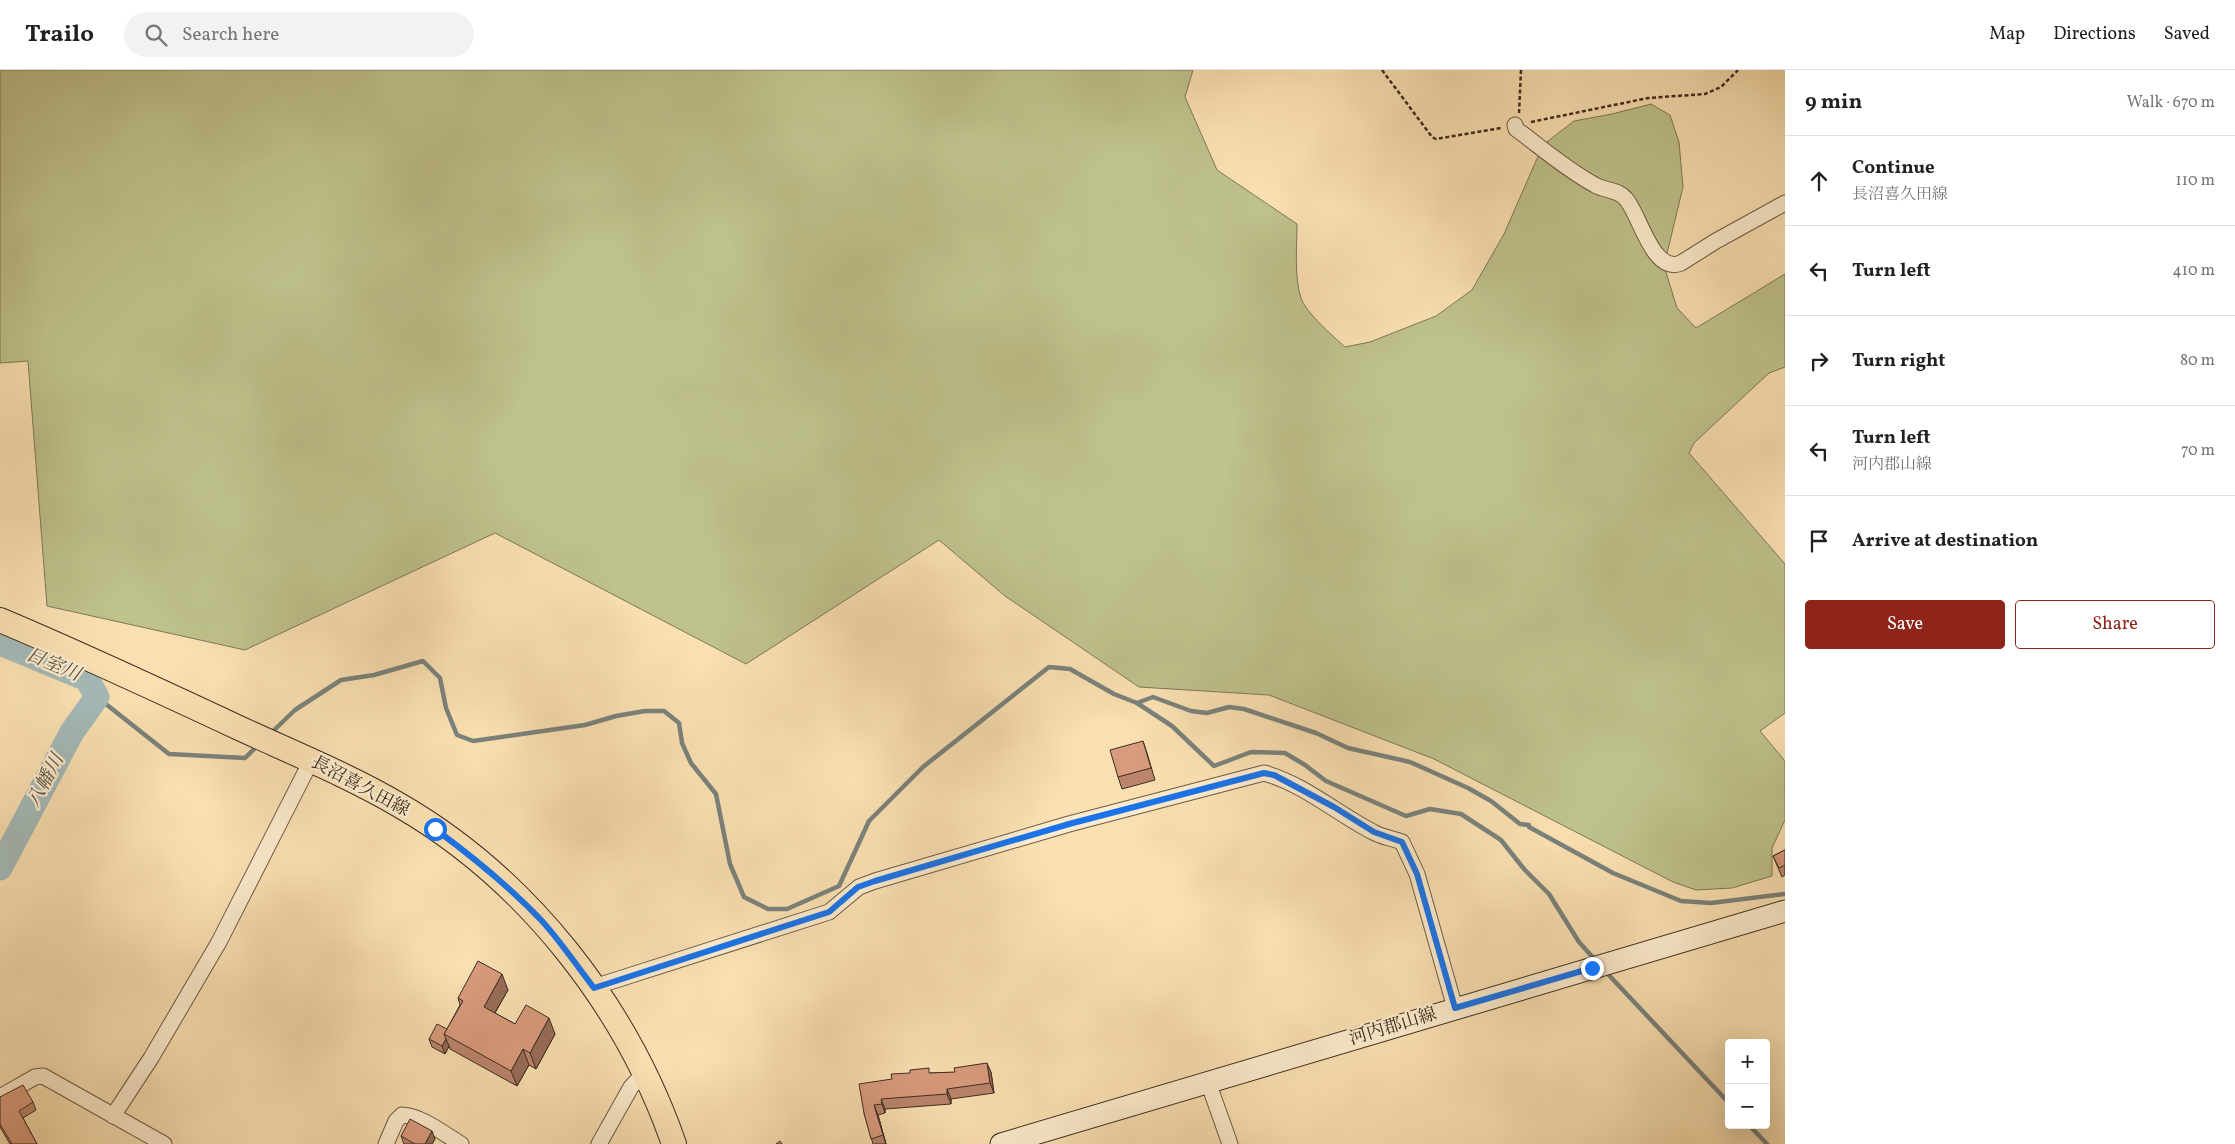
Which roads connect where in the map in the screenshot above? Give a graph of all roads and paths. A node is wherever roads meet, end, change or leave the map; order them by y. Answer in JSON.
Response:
{"nodes":[{"id":1,"x":1382,"y":70,"type":"edge"},
{"id":2,"x":1521,"y":70,"type":"edge"},
{"id":3,"x":1738,"y":70,"type":"edge"},
{"id":4,"x":1517,"y":125,"type":"junction"},
{"id":5,"x":1785,"y":203,"type":"edge"},
{"id":6,"x":0,"y":620,"type":"edge"},
{"id":7,"x":311,"y":761,"type":"junction"},
{"id":8,"x":1785,"y":911,"type":"edge"},
{"id":9,"x":594,"y":988,"type":"junction"},
{"id":10,"x":1455,"y":1008,"type":"junction"},
{"id":11,"x":643,"y":1074,"type":"junction"},
{"id":12,"x":1208,"y":1082,"type":"junction"},
{"id":13,"x":0,"y":1098,"type":"edge"},
{"id":14,"x":114,"y":1116,"type":"junction"},
{"id":15,"x":144,"y":1138,"type":"edge"},
{"id":16,"x":164,"y":1144,"type":"edge"},
{"id":17,"x":386,"y":1144,"type":"edge"},
{"id":18,"x":461,"y":1144,"type":"edge"},
{"id":19,"x":599,"y":1144,"type":"edge"},
{"id":20,"x":674,"y":1144,"type":"edge"},
{"id":21,"x":1001,"y":1144,"type":"edge"},
{"id":22,"x":1230,"y":1144,"type":"edge"}],
"edges":[{"from":1,"to":4,"type":"path"},
{"from":2,"to":4,"type":"path"},
{"from":3,"to":4,"type":"path"},
{"from":4,"to":5,"type":"street"},
{"from":6,"to":7,"type":"main road","name":"長沼喜久田線"},
{"from":7,"to":9,"type":"main road","name":"長沼喜久田線"},
{"from":7,"to":14,"type":"street"},
{"from":8,"to":10,"type":"main road","name":"河内郡山線"},
{"from":9,"to":10,"type":"street"},
{"from":9,"to":11,"type":"main road","name":"長沼喜久田線"},
{"from":10,"to":12,"type":"main road","name":"河内郡山線"},
{"from":11,"to":19,"type":"street"},
{"from":11,"to":20,"type":"main road","name":"長沼喜久田線"},
{"from":12,"to":21,"type":"main road","name":"河内郡山線"},
{"from":12,"to":22,"type":"street"},
{"from":13,"to":14,"type":"street"},
{"from":14,"to":15,"type":"street"},
{"from":15,"to":16,"type":"street"},
{"from":17,"to":18,"type":"street"}]}
